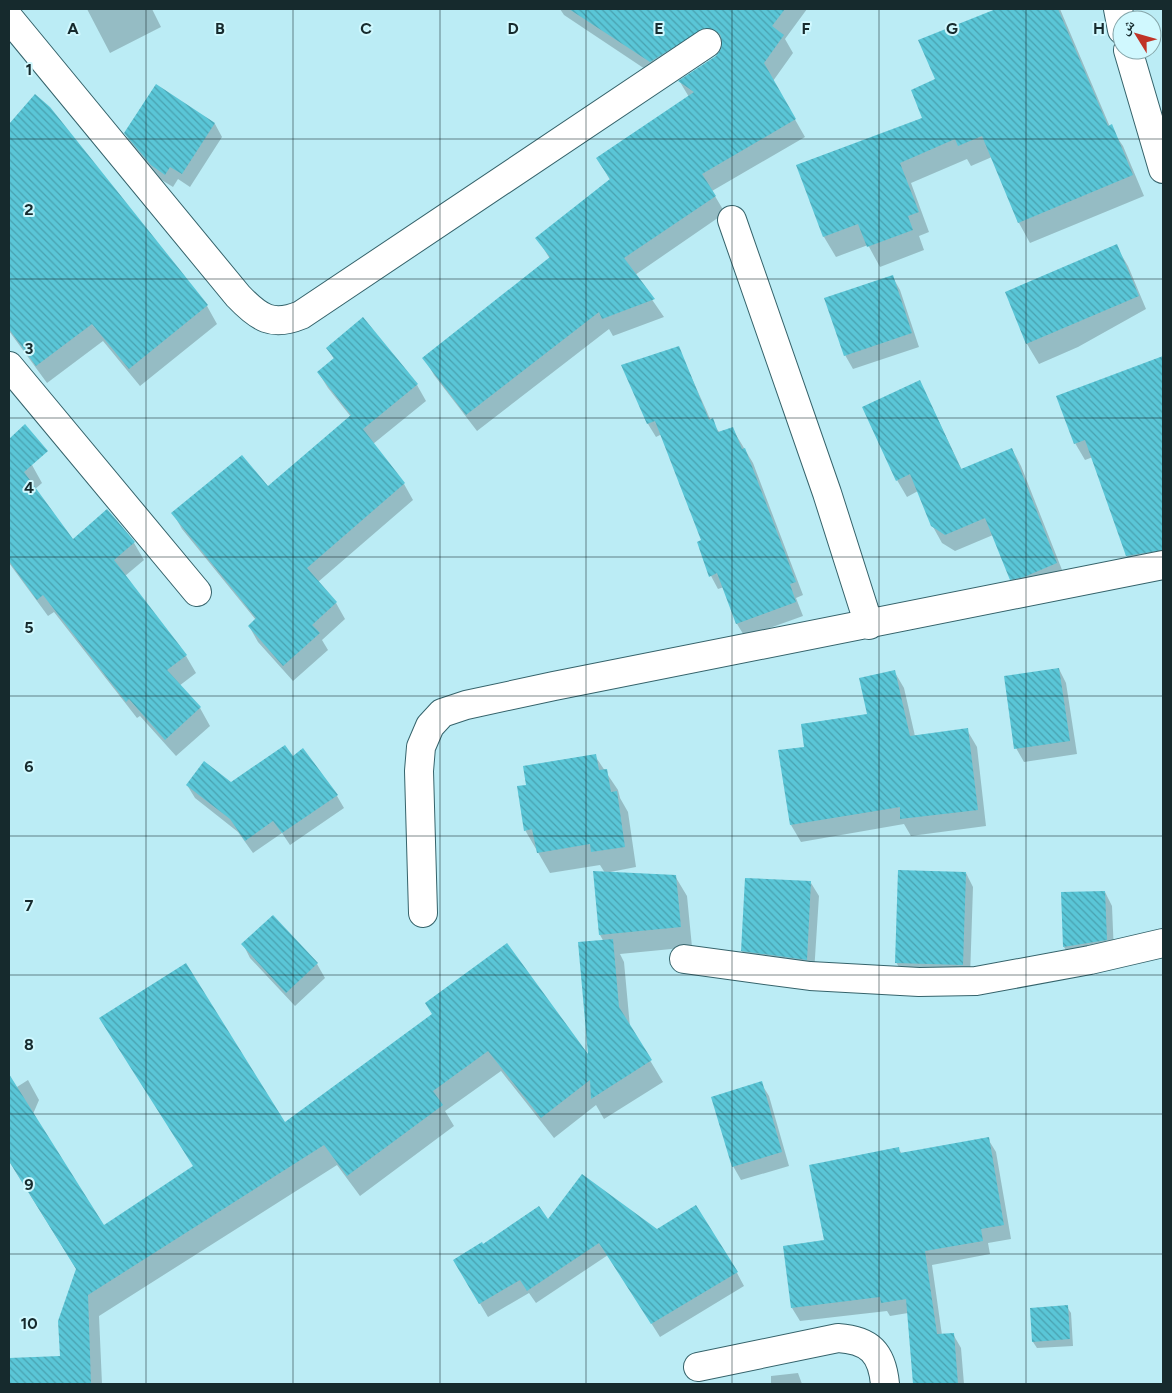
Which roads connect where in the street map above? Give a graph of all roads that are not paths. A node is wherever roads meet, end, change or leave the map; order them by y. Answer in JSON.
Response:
{"nodes":[{"id":1,"x":12,"y":28,"type":"edge"},
{"id":2,"x":707,"y":42,"type":"dead end"},
{"id":3,"x":1131,"y":60,"type":"edge"},
{"id":4,"x":1163,"y":169,"type":"edge"},
{"id":5,"x":732,"y":220,"type":"dead end"},
{"id":6,"x":9,"y":366,"type":"edge"},
{"id":7,"x":1163,"y":565,"type":"edge"},
{"id":8,"x":197,"y":592,"type":"dead end"},
{"id":9,"x":869,"y":625,"type":"junction"},
{"id":10,"x":423,"y":913,"type":"dead end"},
{"id":11,"x":1163,"y":942,"type":"edge"},
{"id":12,"x":684,"y":959,"type":"dead end"},
{"id":13,"x":698,"y":1368,"type":"dead end"},
{"id":14,"x":885,"y":1384,"type":"edge"}],
"edges":[{"from":1,"to":2,"type":"street"},
{"from":3,"to":4,"type":"street"},
{"from":5,"to":9,"type":"street"},
{"from":6,"to":8,"type":"street"},
{"from":7,"to":9,"type":"street"},
{"from":9,"to":10,"type":"street"},
{"from":11,"to":12,"type":"street"},
{"from":13,"to":14,"type":"street"}]}
